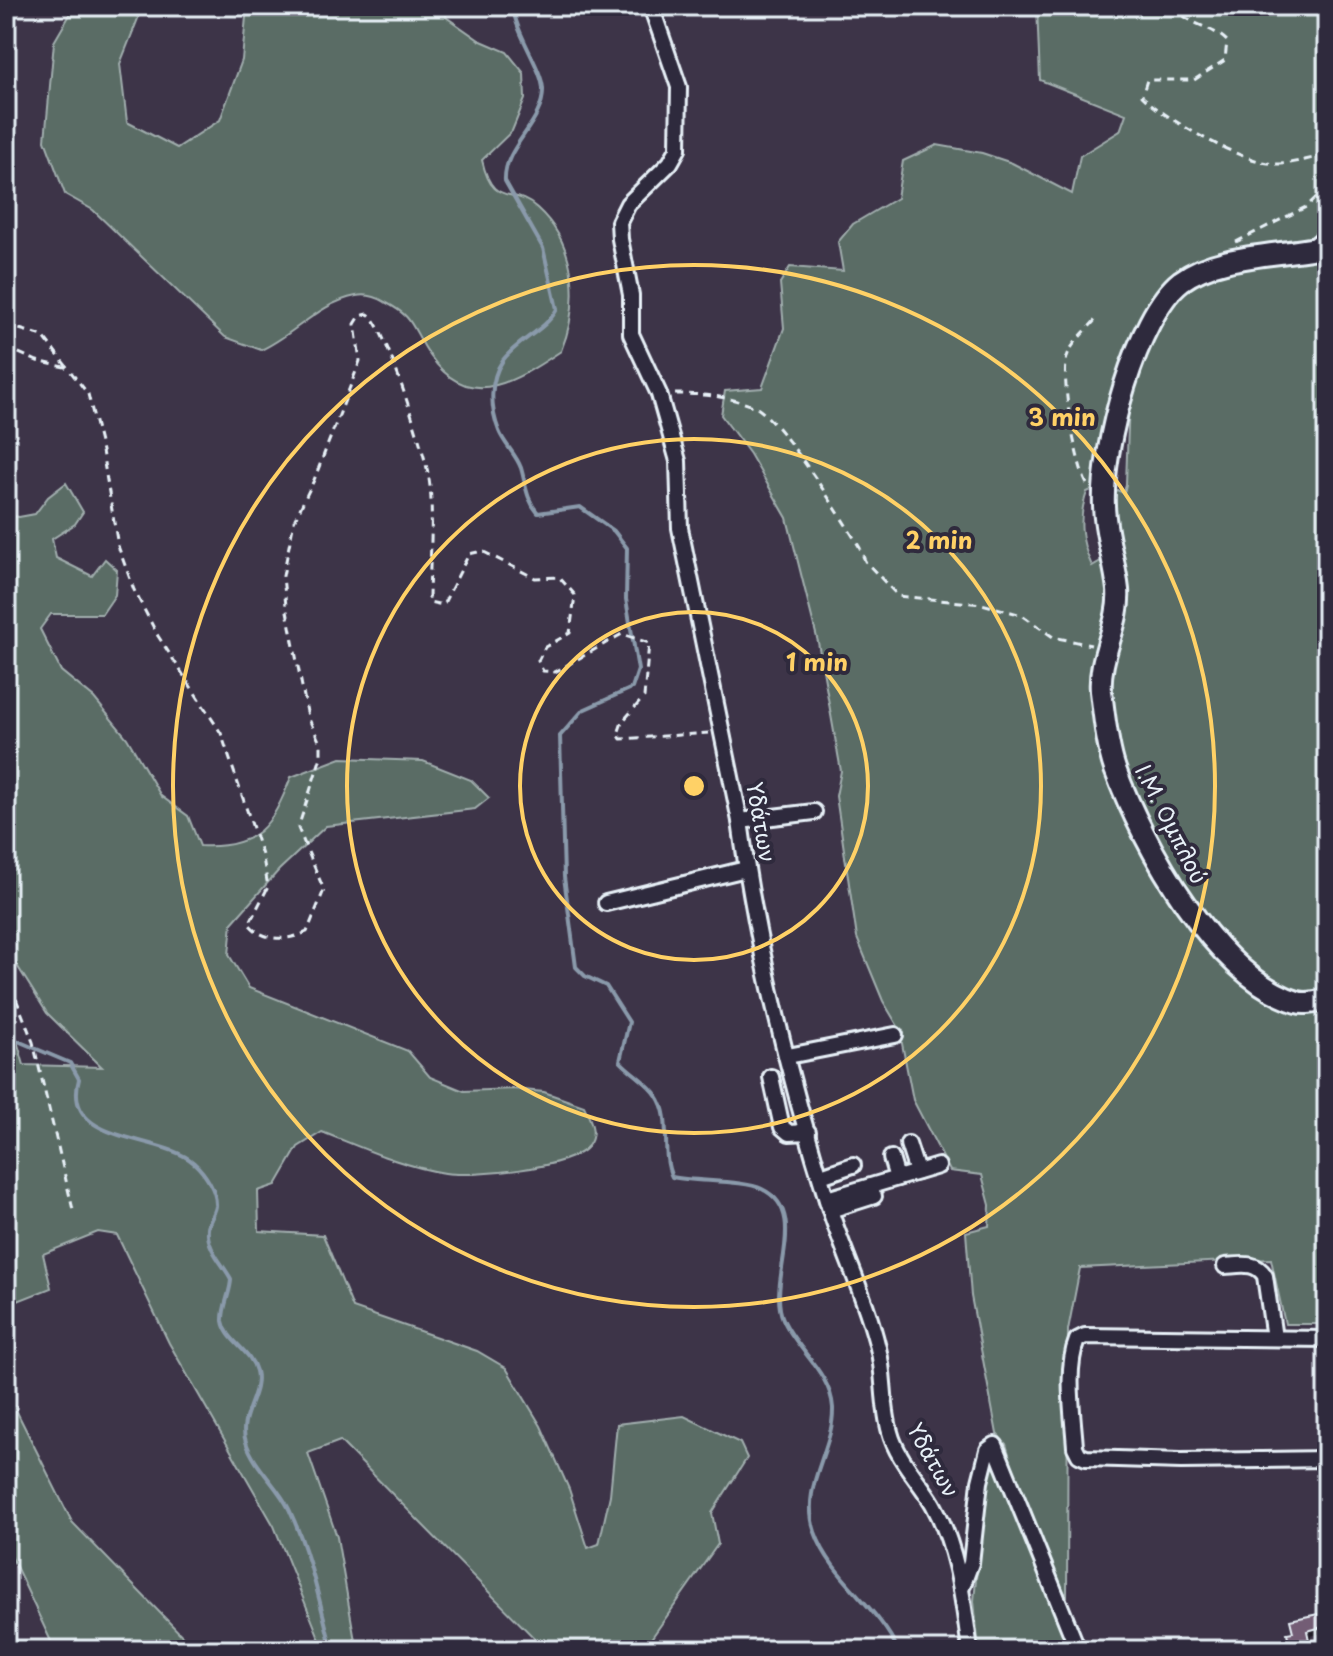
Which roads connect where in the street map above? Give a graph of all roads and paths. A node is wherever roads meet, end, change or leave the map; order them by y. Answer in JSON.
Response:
{"nodes":[{"id":1,"x":651,"y":6,"type":"edge"},
{"id":2,"x":1174,"y":6,"type":"edge"},
{"id":3,"x":1327,"y":155,"type":"edge"},
{"id":4,"x":1327,"y":187,"type":"edge"},
{"id":5,"x":1327,"y":239,"type":"edge"},
{"id":6,"x":1233,"y":243,"type":"dead end"},
{"id":7,"x":1096,"y":319,"type":"dead end"},
{"id":8,"x":6,"y":325,"type":"edge"},
{"id":9,"x":6,"y":347,"type":"edge"},
{"id":10,"x":69,"y":368,"type":"junction"},
{"id":11,"x":659,"y":394,"type":"junction"},
{"id":12,"x":1104,"y":501,"type":"junction"},
{"id":13,"x":1106,"y":647,"type":"junction"},
{"id":14,"x":721,"y":732,"type":"junction"},
{"id":15,"x":814,"y":812,"type":"dead end"},
{"id":16,"x":740,"y":821,"type":"junction"},
{"id":17,"x":746,"y":869,"type":"junction"},
{"id":18,"x":606,"y":903,"type":"dead end"},
{"id":19,"x":6,"y":973,"type":"edge"},
{"id":20,"x":1327,"y":1000,"type":"edge"},
{"id":21,"x":895,"y":1035,"type":"dead end"},
{"id":22,"x":788,"y":1056,"type":"junction"},
{"id":23,"x":771,"y":1077,"type":"dead end"},
{"id":24,"x":808,"y":1132,"type":"junction"},
{"id":25,"x":908,"y":1144,"type":"dead end"},
{"id":26,"x":891,"y":1158,"type":"dead end"},
{"id":27,"x":853,"y":1165,"type":"dead end"},
{"id":28,"x":938,"y":1166,"type":"dead end"},
{"id":29,"x":917,"y":1172,"type":"junction"},
{"id":30,"x":821,"y":1176,"type":"junction"},
{"id":31,"x":897,"y":1178,"type":"junction"},
{"id":32,"x":874,"y":1196,"type":"dead end"},
{"id":33,"x":829,"y":1204,"type":"junction"},
{"id":34,"x":74,"y":1214,"type":"dead end"},
{"id":35,"x":1225,"y":1266,"type":"dead end"},
{"id":36,"x":1274,"y":1338,"type":"junction"},
{"id":37,"x":1327,"y":1339,"type":"edge"},
{"id":38,"x":1327,"y":1459,"type":"edge"},
{"id":39,"x":962,"y":1587,"type":"junction"},
{"id":40,"x":970,"y":1650,"type":"edge"},
{"id":41,"x":1078,"y":1650,"type":"edge"}],
"edges":[{"from":1,"to":11,"type":"street","name":"Υδάτων"},
{"from":2,"to":3,"type":"path"},
{"from":4,"to":6,"type":"path"},
{"from":5,"to":12,"type":"street","name":"Ι.Μ. Ομπλού"},
{"from":7,"to":12,"type":"path"},
{"from":8,"to":10,"type":"path"},
{"from":9,"to":10,"type":"path"},
{"from":10,"to":14,"type":"path"},
{"from":11,"to":13,"type":"path"},
{"from":11,"to":14,"type":"street","name":"Υδάτων"},
{"from":12,"to":13,"type":"street","name":"Ι.Μ. Ομπλού"},
{"from":13,"to":20,"type":"street","name":"Ι.Μ. Ομπλού"},
{"from":14,"to":16,"type":"street","name":"Υδάτων"},
{"from":15,"to":16,"type":"street"},
{"from":16,"to":17,"type":"street","name":"Υδάτων"},
{"from":17,"to":18,"type":"street"},
{"from":17,"to":22,"type":"street","name":"Υδάτων"},
{"from":19,"to":34,"type":"path"},
{"from":21,"to":22,"type":"street"},
{"from":22,"to":24,"type":"street","name":"Υδάτων"},
{"from":23,"to":24,"type":"street"},
{"from":24,"to":30,"type":"street","name":"Υδάτων"},
{"from":25,"to":29,"type":"street"},
{"from":26,"to":31,"type":"street"},
{"from":27,"to":30,"type":"street"},
{"from":28,"to":29,"type":"street"},
{"from":29,"to":31,"type":"street"},
{"from":30,"to":33,"type":"street","name":"Υδάτων"},
{"from":31,"to":33,"type":"street"},
{"from":32,"to":33,"type":"street"},
{"from":33,"to":39,"type":"street","name":"Υδάτων"},
{"from":35,"to":36,"type":"street"},
{"from":36,"to":37,"type":"street"},
{"from":36,"to":38,"type":"street"},
{"from":39,"to":40,"type":"street","name":"Υδάτων"},
{"from":39,"to":41,"type":"street"}]}
